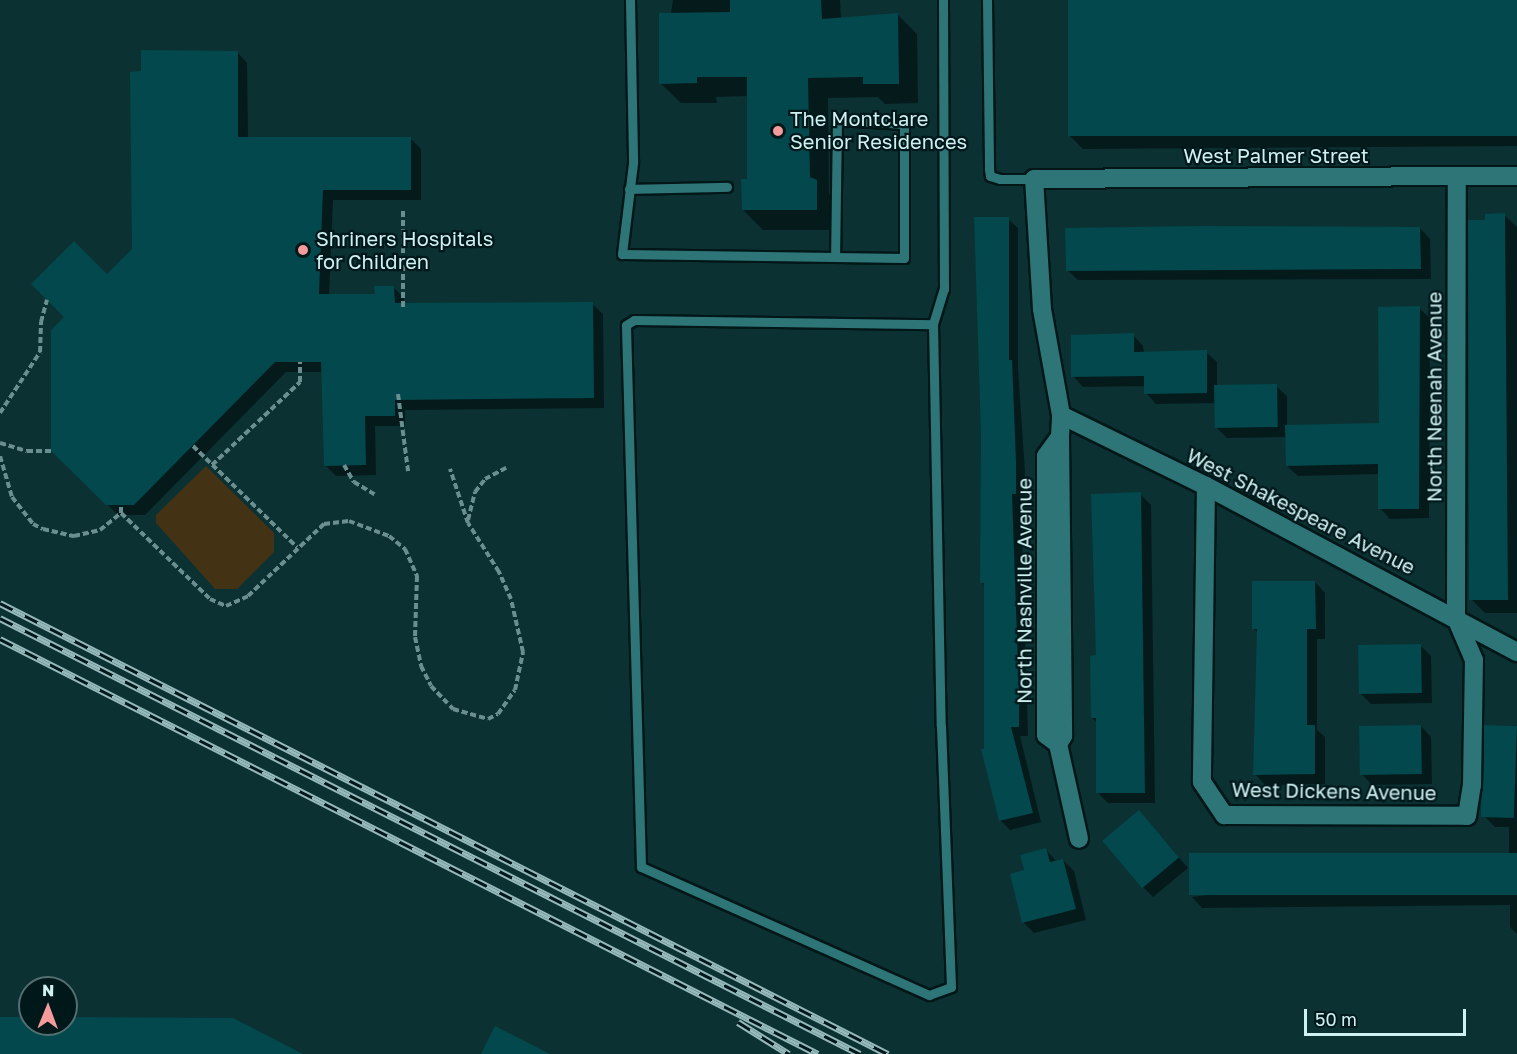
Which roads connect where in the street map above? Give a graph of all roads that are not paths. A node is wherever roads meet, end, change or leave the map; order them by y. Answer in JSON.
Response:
{"nodes":[{"id":1,"x":630,"y":0,"type":"edge"},
{"id":2,"x":943,"y":0,"type":"edge"},
{"id":3,"x":987,"y":0,"type":"edge"},
{"id":4,"x":1517,"y":176,"type":"edge"},
{"id":5,"x":1457,"y":177,"type":"junction"},
{"id":6,"x":1034,"y":179,"type":"junction"},
{"id":7,"x":727,"y":187,"type":"dead end"},
{"id":8,"x":629,"y":189,"type":"junction"},
{"id":9,"x":835,"y":257,"type":"junction"},
{"id":10,"x":933,"y":324,"type":"junction"},
{"id":11,"x":1061,"y":415,"type":"junction"},
{"id":12,"x":1206,"y":486,"type":"junction"},
{"id":13,"x":1456,"y":618,"type":"junction"},
{"id":14,"x":1517,"y":652,"type":"edge"},
{"id":15,"x":1079,"y":839,"type":"dead end"}],
"edges":[{"from":1,"to":8,"type":"lane"},
{"from":2,"to":10,"type":"lane"},
{"from":3,"to":6,"type":"lane"},
{"from":4,"to":5,"type":"street","name":"West Palmer Street"},
{"from":5,"to":6,"type":"street","name":"West Palmer Street"},
{"from":5,"to":13,"type":"street","name":"North Neenah Avenue"},
{"from":6,"to":11,"type":"street","name":"North Nashville Avenue"},
{"from":7,"to":8,"type":"lane"},
{"from":8,"to":9,"type":"lane"},
{"from":9,"to":9,"type":"lane"},
{"from":10,"to":10,"type":"lane"},
{"from":11,"to":12,"type":"street","name":"West Shakespeare Avenue"},
{"from":11,"to":15,"type":"street","name":"North Nashville Avenue"},
{"from":12,"to":13,"type":"street","name":"West Shakespeare Avenue"},
{"from":12,"to":13,"type":"street","name":"West Dickens Avenue"},
{"from":13,"to":14,"type":"street","name":"West Shakespeare Avenue"}]}
